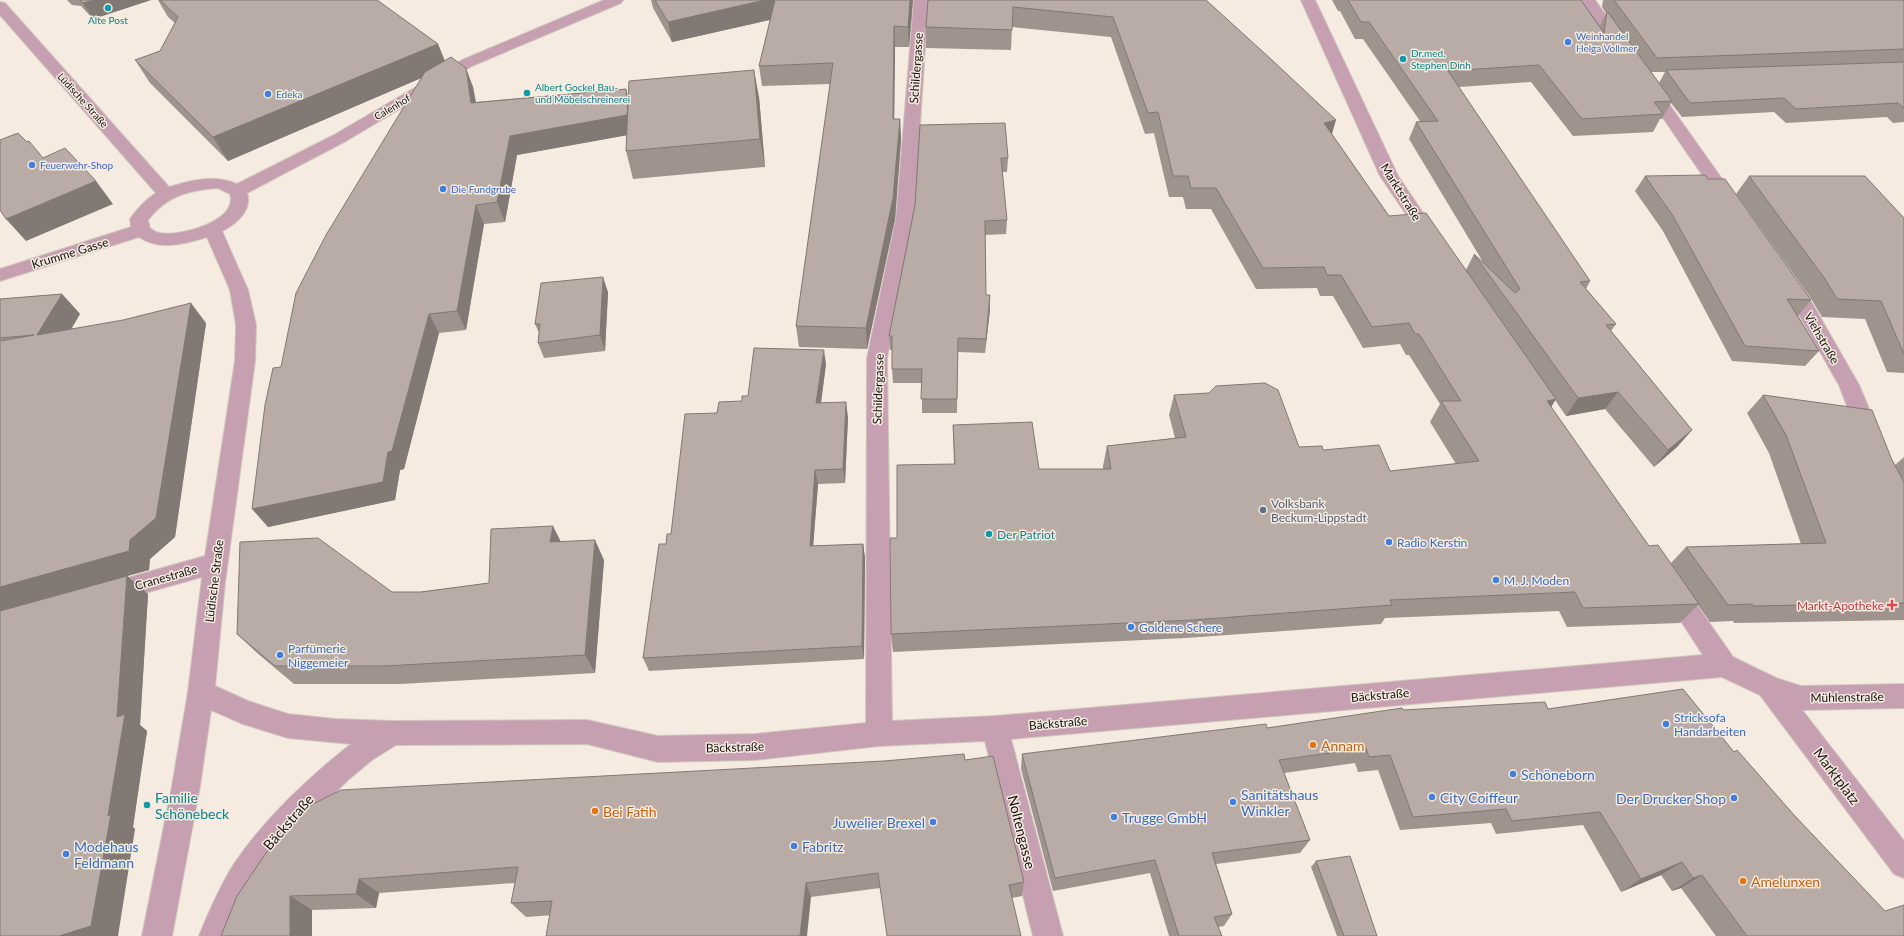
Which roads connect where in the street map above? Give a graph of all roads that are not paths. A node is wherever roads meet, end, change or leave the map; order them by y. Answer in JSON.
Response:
{"nodes":[{"id":1,"x":616,"y":0,"type":"edge"},
{"id":2,"x":921,"y":0,"type":"edge"},
{"id":3,"x":1308,"y":0,"type":"edge"},
{"id":4,"x":1588,"y":0,"type":"edge"},
{"id":5,"x":0,"y":6,"type":"edge"},
{"id":6,"x":237,"y":191,"type":"junction"},
{"id":7,"x":166,"y":194,"type":"junction"},
{"id":8,"x":1739,"y":216,"type":"edge"},
{"id":9,"x":140,"y":230,"type":"junction"},
{"id":10,"x":213,"y":230,"type":"junction"},
{"id":11,"x":1442,"y":254,"type":"edge"},
{"id":12,"x":1779,"y":272,"type":"edge"},
{"id":13,"x":0,"y":275,"type":"edge"},
{"id":14,"x":1874,"y":449,"type":"edge"},
{"id":15,"x":216,"y":563,"type":"junction"},
{"id":16,"x":1662,"y":574,"type":"edge"},
{"id":17,"x":85,"y":600,"type":"edge"},
{"id":18,"x":1724,"y":665,"type":"junction"},
{"id":19,"x":1769,"y":687,"type":"junction"},
{"id":20,"x":201,"y":692,"type":"junction"},
{"id":21,"x":1904,"y":696,"type":"edge"},
{"id":22,"x":995,"y":728,"type":"junction"},
{"id":23,"x":392,"y":733,"type":"junction"},
{"id":24,"x":879,"y":734,"type":"junction"},
{"id":25,"x":1904,"y":864,"type":"edge"},
{"id":26,"x":157,"y":936,"type":"edge"},
{"id":27,"x":214,"y":936,"type":"edge"},
{"id":28,"x":1048,"y":936,"type":"edge"}],
"edges":[{"from":1,"to":6,"type":"street","name":"Calenhof"},
{"from":2,"to":24,"type":"street","name":"Schildergasse"},
{"from":3,"to":11,"type":"street","name":"Marktstraße"},
{"from":4,"to":8,"type":"street"},
{"from":5,"to":7,"type":"street","name":"Lüdische Straße"},
{"from":6,"to":7,"type":"street"},
{"from":6,"to":10,"type":"street"},
{"from":7,"to":9,"type":"street"},
{"from":9,"to":10,"type":"street"},
{"from":9,"to":13,"type":"street","name":"Krumme Gasse"},
{"from":10,"to":15,"type":"street","name":"Lüdische Straße"},
{"from":12,"to":14,"type":"street","name":"Viehstraße"},
{"from":15,"to":17,"type":"street","name":"Cranestraße"},
{"from":15,"to":20,"type":"street","name":"Lüdische Straße"},
{"from":16,"to":18,"type":"street"},
{"from":18,"to":19,"type":"street","name":"Mühlenstraße"},
{"from":18,"to":22,"type":"street","name":"Bäckstraße"},
{"from":19,"to":21,"type":"street","name":"Mühlenstraße"},
{"from":19,"to":25,"type":"street","name":"Marktplatz"},
{"from":20,"to":23,"type":"street","name":"Bäckstraße"},
{"from":20,"to":26,"type":"street","name":"Lüdische Straße"},
{"from":22,"to":24,"type":"street","name":"Bäckstraße"},
{"from":22,"to":28,"type":"street","name":"Noltengasse"},
{"from":23,"to":24,"type":"street","name":"Bäckstraße"},
{"from":23,"to":27,"type":"street","name":"Bäckstraße"}]}
